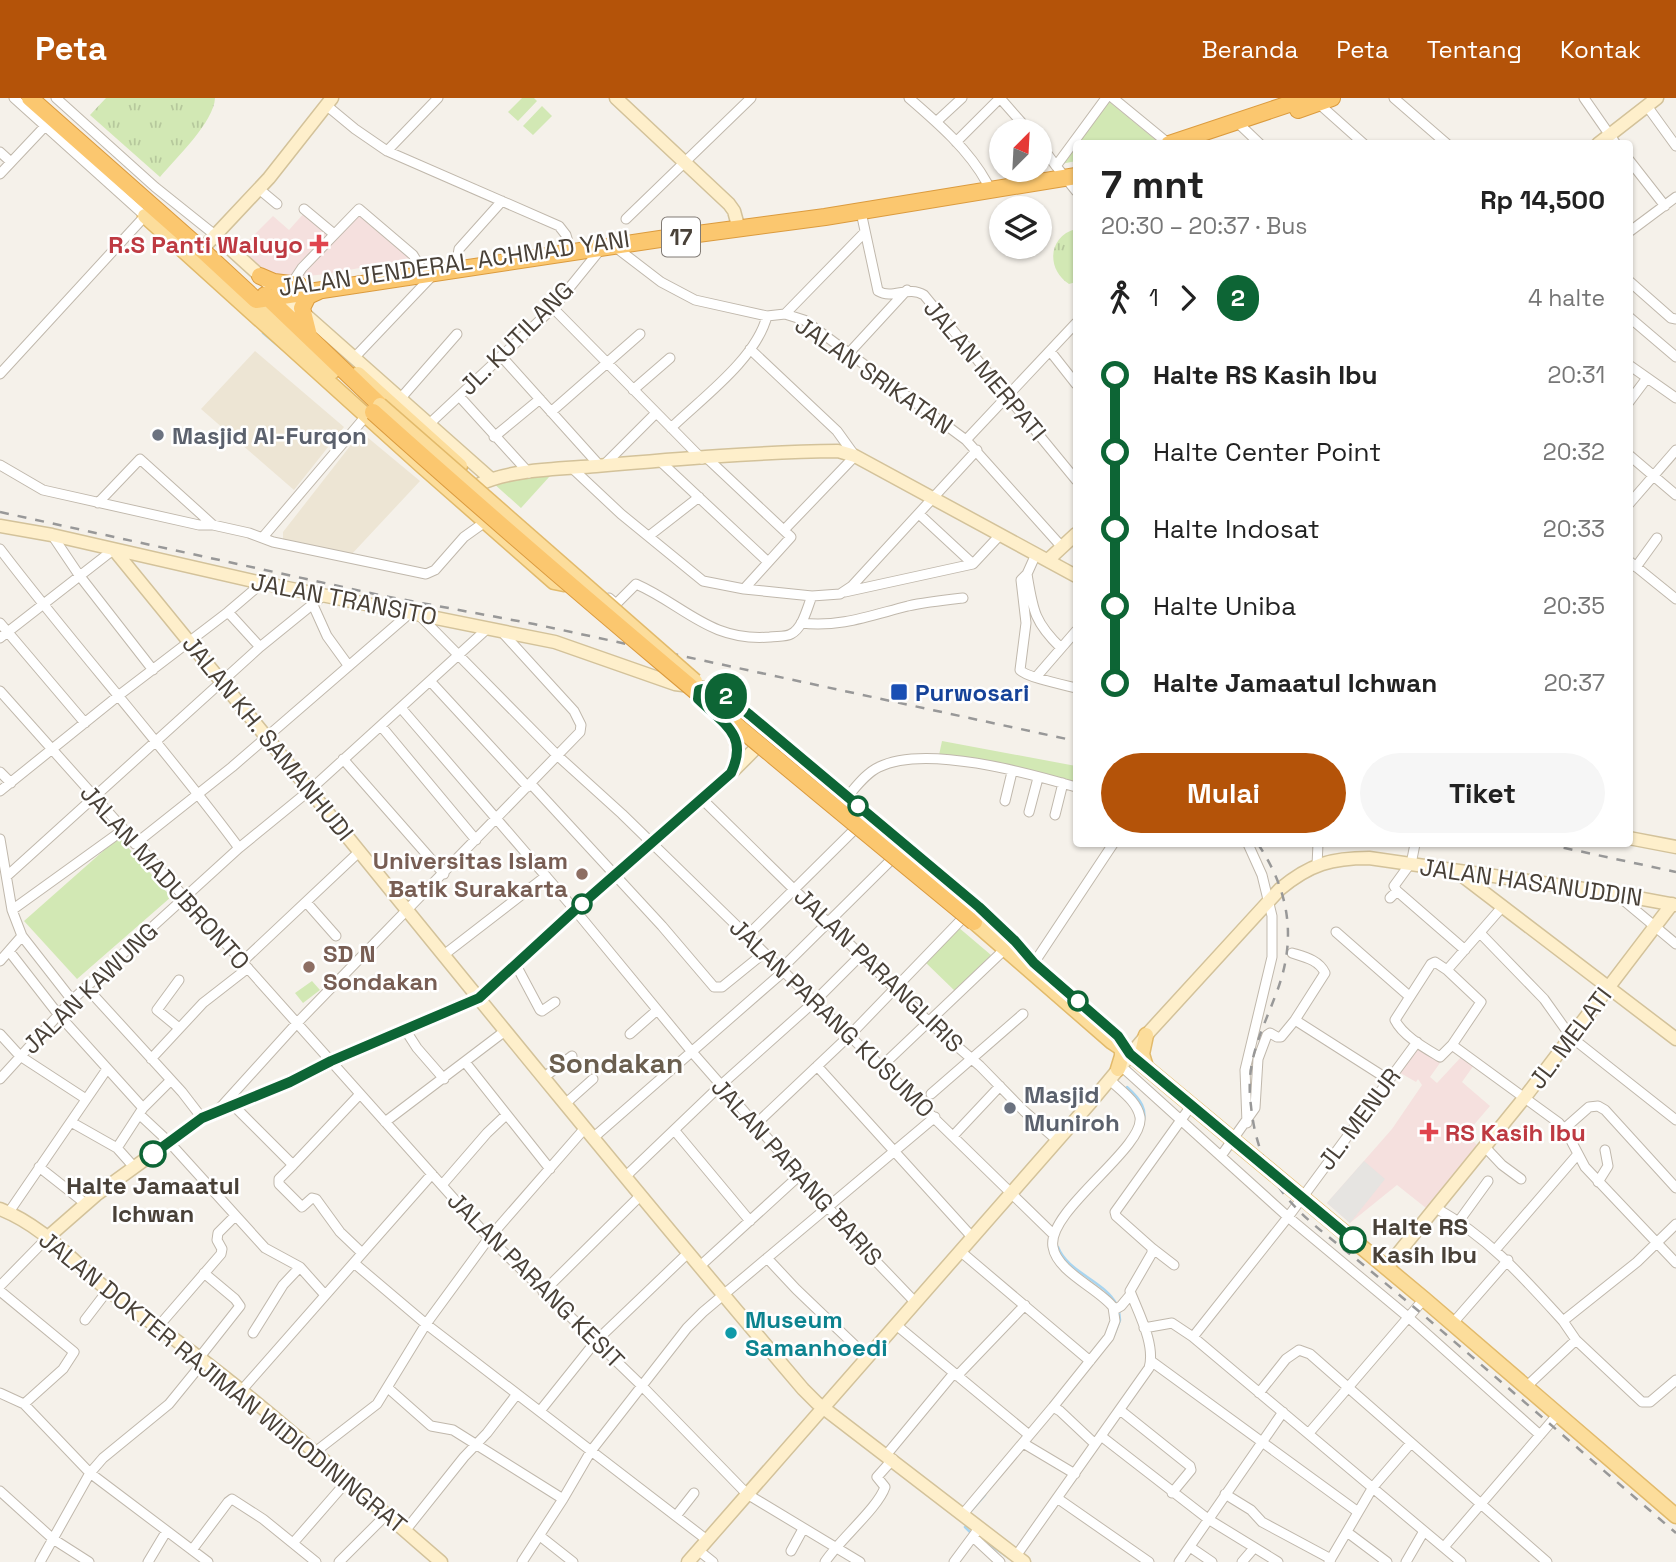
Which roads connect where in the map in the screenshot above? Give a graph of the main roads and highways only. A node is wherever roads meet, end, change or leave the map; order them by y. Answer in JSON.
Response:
{"nodes":[{"id":1,"x":30,"y":98,"type":"edge"},
{"id":2,"x":44,"y":98,"type":"edge"},
{"id":3,"x":616,"y":98,"type":"edge"},
{"id":4,"x":1318,"y":99,"type":"edge"},
{"id":5,"x":1285,"y":101,"type":"edge"},
{"id":6,"x":329,"y":102,"type":"edge"},
{"id":7,"x":1652,"y":102,"type":"edge"},
{"id":8,"x":1240,"y":125,"type":"junction"},
{"id":9,"x":1613,"y":139,"type":"edge"},
{"id":10,"x":1184,"y":140,"type":"edge"},
{"id":11,"x":1206,"y":140,"type":"edge"},
{"id":12,"x":1067,"y":172,"type":"edge"},
{"id":13,"x":735,"y":217,"type":"junction"},
{"id":14,"x":144,"y":218,"type":"junction"},
{"id":15,"x":782,"y":219,"type":"junction"},
{"id":16,"x":211,"y":239,"type":"junction"},
{"id":17,"x":427,"y":271,"type":"junction"},
{"id":18,"x":376,"y":279,"type":"junction"},
{"id":19,"x":324,"y":289,"type":"junction"},
{"id":20,"x":273,"y":290,"type":"junction"},
{"id":21,"x":302,"y":312,"type":"junction"},
{"id":22,"x":309,"y":336,"type":"junction"},
{"id":23,"x":336,"y":360,"type":"junction"},
{"id":24,"x":373,"y":411,"type":"junction"},
{"id":25,"x":425,"y":428,"type":"junction"},
{"id":26,"x":488,"y":481,"type":"junction"},
{"id":27,"x":0,"y":526,"type":"edge"},
{"id":28,"x":1073,"y":536,"type":"edge"},
{"id":29,"x":114,"y":550,"type":"junction"},
{"id":30,"x":1042,"y":557,"type":"junction"},
{"id":31,"x":1073,"y":574,"type":"edge"},
{"id":32,"x":683,"y":686,"type":"junction"},
{"id":33,"x":706,"y":688,"type":"junction"},
{"id":34,"x":698,"y":699,"type":"junction"},
{"id":35,"x":734,"y":733,"type":"junction"},
{"id":36,"x":770,"y":733,"type":"junction"},
{"id":37,"x":754,"y":750,"type":"junction"},
{"id":38,"x":731,"y":773,"type":"junction"},
{"id":39,"x":1633,"y":839,"type":"edge"},
{"id":40,"x":1676,"y":848,"type":"edge"},
{"id":41,"x":1456,"y":871,"type":"junction"},
{"id":42,"x":1674,"y":904,"type":"edge"},
{"id":43,"x":971,"y":920,"type":"junction"},
{"id":44,"x":1033,"y":963,"type":"junction"},
{"id":45,"x":1610,"y":986,"type":"junction"},
{"id":46,"x":479,"y":998,"type":"junction"},
{"id":47,"x":1146,"y":1035,"type":"junction"},
{"id":48,"x":1676,"y":1039,"type":"edge"},
{"id":49,"x":1120,"y":1059,"type":"junction"},
{"id":50,"x":1146,"y":1067,"type":"junction"},
{"id":51,"x":4,"y":1210,"type":"edge"},
{"id":52,"x":48,"y":1237,"type":"junction"},
{"id":53,"x":1387,"y":1268,"type":"junction"},
{"id":54,"x":824,"y":1407,"type":"junction"},
{"id":55,"x":1676,"y":1516,"type":"edge"},
{"id":56,"x":1022,"y":1560,"type":"edge"},
{"id":57,"x":441,"y":1562,"type":"edge"},
{"id":58,"x":688,"y":1562,"type":"edge"}],
"edges":[{"from":1,"to":14,"type":"highway"},
{"from":2,"to":16,"type":"highway"},
{"from":3,"to":13,"type":"main road"},
{"from":4,"to":5,"type":"highway"},
{"from":4,"to":8,"type":"highway"},
{"from":5,"to":8,"type":"highway"},
{"from":6,"to":16,"type":"main road"},
{"from":7,"to":9,"type":"main road"},
{"from":8,"to":10,"type":"highway"},
{"from":8,"to":11,"type":"highway"},
{"from":12,"to":15,"type":"highway","name":"JALAN JENDERAL ACHMAD YANI","number":"17"},
{"from":12,"to":15,"type":"highway","name":"JALAN JENDERAL ACHMAD YANI","number":"17"},
{"from":13,"to":15,"type":"highway","name":"JALAN JENDERAL ACHMAD YANI","number":"17"},
{"from":13,"to":17,"type":"highway","name":"JALAN JENDERAL ACHMAD YANI","number":"17"},
{"from":13,"to":17,"type":"highway","name":"JALAN JENDERAL ACHMAD YANI","number":"17"},
{"from":14,"to":20,"type":"highway"},
{"from":14,"to":24,"type":"main road"},
{"from":16,"to":20,"type":"highway"},
{"from":17,"to":18,"type":"highway","name":"JALAN JENDERAL ACHMAD YANI","number":"17"},
{"from":18,"to":19,"type":"highway","name":"JALAN JENDERAL ACHMAD YANI","number":"17"},
{"from":18,"to":20,"type":"highway","name":"JALAN JENDERAL ACHMAD YANI","number":"17"},
{"from":19,"to":20,"type":"highway","name":"JALAN JENDERAL ACHMAD YANI","number":"17"},
{"from":19,"to":21,"type":"highway"},
{"from":20,"to":21,"type":"main road"},
{"from":20,"to":22,"type":"highway"},
{"from":20,"to":24,"type":"main road"},
{"from":21,"to":22,"type":"highway"},
{"from":21,"to":25,"type":"main road"},
{"from":22,"to":23,"type":"highway"},
{"from":23,"to":24,"type":"highway"},
{"from":23,"to":25,"type":"main road"},
{"from":24,"to":26,"type":"main road"},
{"from":24,"to":43,"type":"highway","bridge":true},
{"from":25,"to":26,"type":"main road"},
{"from":26,"to":30,"type":"main road"},
{"from":27,"to":29,"type":"main road","name":"JALAN TRANSITO"},
{"from":28,"to":30,"type":"main road"},
{"from":29,"to":32,"type":"main road","name":"JALAN TRANSITO"},
{"from":29,"to":46,"type":"main road","name":"JALAN KH. SAMANHUDI"},
{"from":30,"to":31,"type":"main road"},
{"from":32,"to":33,"type":"main road"},
{"from":32,"to":34,"type":"main road"},
{"from":33,"to":34,"type":"main road"},
{"from":33,"to":36,"type":"main road"},
{"from":34,"to":35,"type":"main road"},
{"from":35,"to":37,"type":"main road"},
{"from":35,"to":38,"type":"main road"},
{"from":36,"to":37,"type":"main road"},
{"from":36,"to":44,"type":"main road"},
{"from":37,"to":38,"type":"main road"},
{"from":37,"to":43,"type":"main road"},
{"from":38,"to":46,"type":"main road"},
{"from":39,"to":40,"type":"main road"},
{"from":41,"to":42,"type":"main road","name":"JALAN HASANUDDIN"},
{"from":41,"to":45,"type":"main road"},
{"from":41,"to":47,"type":"main road","name":"JALAN HASANUDDIN"},
{"from":42,"to":45,"type":"main road","name":"JL. MELATI"},
{"from":43,"to":44,"type":"main road"},
{"from":43,"to":49,"type":"main road"},
{"from":44,"to":49,"type":"main road"},
{"from":45,"to":48,"type":"main road"},
{"from":45,"to":53,"type":"main road","name":"JL. MELATI"},
{"from":46,"to":52,"type":"main road"},
{"from":46,"to":54,"type":"main road","name":"JALAN KH. SAMANHUDI"},
{"from":47,"to":49,"type":"main road","name":"JALAN HASANUDDIN"},
{"from":47,"to":49,"type":"main road"},
{"from":47,"to":50,"type":"main road"},
{"from":49,"to":50,"type":"main road"},
{"from":49,"to":54,"type":"main road","name":"JALAN HASANUDDIN"},
{"from":50,"to":53,"type":"main road"},
{"from":51,"to":52,"type":"main road","name":"JALAN DOKTER RAJIMAN WIDIODININGRAT"},
{"from":52,"to":57,"type":"main road","name":"JALAN DOKTER RAJIMAN WIDIODININGRAT"},
{"from":53,"to":55,"type":"main road"},
{"from":54,"to":56,"type":"main road","name":"JALAN KH. SAMANHUDI"},
{"from":54,"to":58,"type":"main road","name":"JALAN HASANUDDIN"}]}
